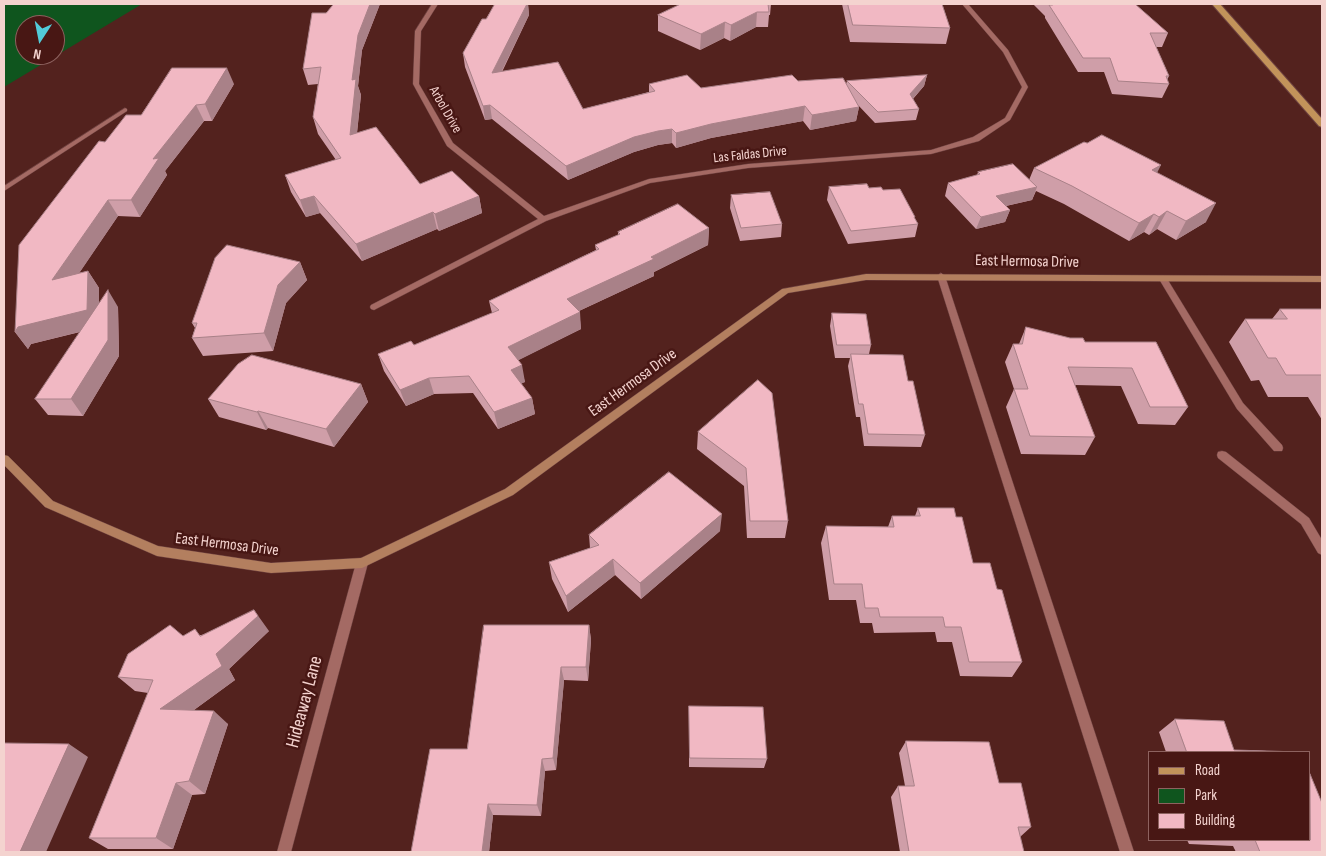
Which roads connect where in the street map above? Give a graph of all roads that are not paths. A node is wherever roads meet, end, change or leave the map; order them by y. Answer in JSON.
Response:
{"nodes":[{"id":1,"x":435,"y":4,"type":"edge"},
{"id":2,"x":965,"y":4,"type":"edge"},
{"id":3,"x":1216,"y":4,"type":"edge"},
{"id":4,"x":125,"y":110,"type":"dead end"},
{"id":5,"x":1322,"y":124,"type":"edge"},
{"id":6,"x":4,"y":189,"type":"edge"},
{"id":7,"x":543,"y":219,"type":"junction"},
{"id":8,"x":941,"y":276,"type":"junction"},
{"id":9,"x":1163,"y":278,"type":"junction"},
{"id":10,"x":1322,"y":279,"type":"edge"},
{"id":11,"x":374,"y":307,"type":"dead end"},
{"id":12,"x":1278,"y":448,"type":"dead end"},
{"id":13,"x":1222,"y":455,"type":"dead end"},
{"id":14,"x":4,"y":459,"type":"edge"},
{"id":15,"x":1322,"y":550,"type":"edge"},
{"id":16,"x":362,"y":562,"type":"junction"},
{"id":17,"x":284,"y":852,"type":"edge"},
{"id":18,"x":1127,"y":852,"type":"edge"}],
"edges":[{"from":1,"to":7,"type":"street","name":"Arbol Drive"},
{"from":2,"to":7,"type":"street","name":"Las Faldas Drive"},
{"from":3,"to":5,"type":"main road"},
{"from":4,"to":6,"type":"street"},
{"from":7,"to":11,"type":"street","name":"Las Faldas Drive"},
{"from":8,"to":9,"type":"street","name":"East Hermosa Drive"},
{"from":8,"to":16,"type":"street","name":"East Hermosa Drive"},
{"from":8,"to":18,"type":"street"},
{"from":9,"to":10,"type":"street","name":"East Hermosa Drive"},
{"from":9,"to":12,"type":"street"},
{"from":13,"to":15,"type":"street"},
{"from":14,"to":16,"type":"street","name":"East Hermosa Drive"},
{"from":16,"to":17,"type":"street","name":"Hideaway Lane"}]}
